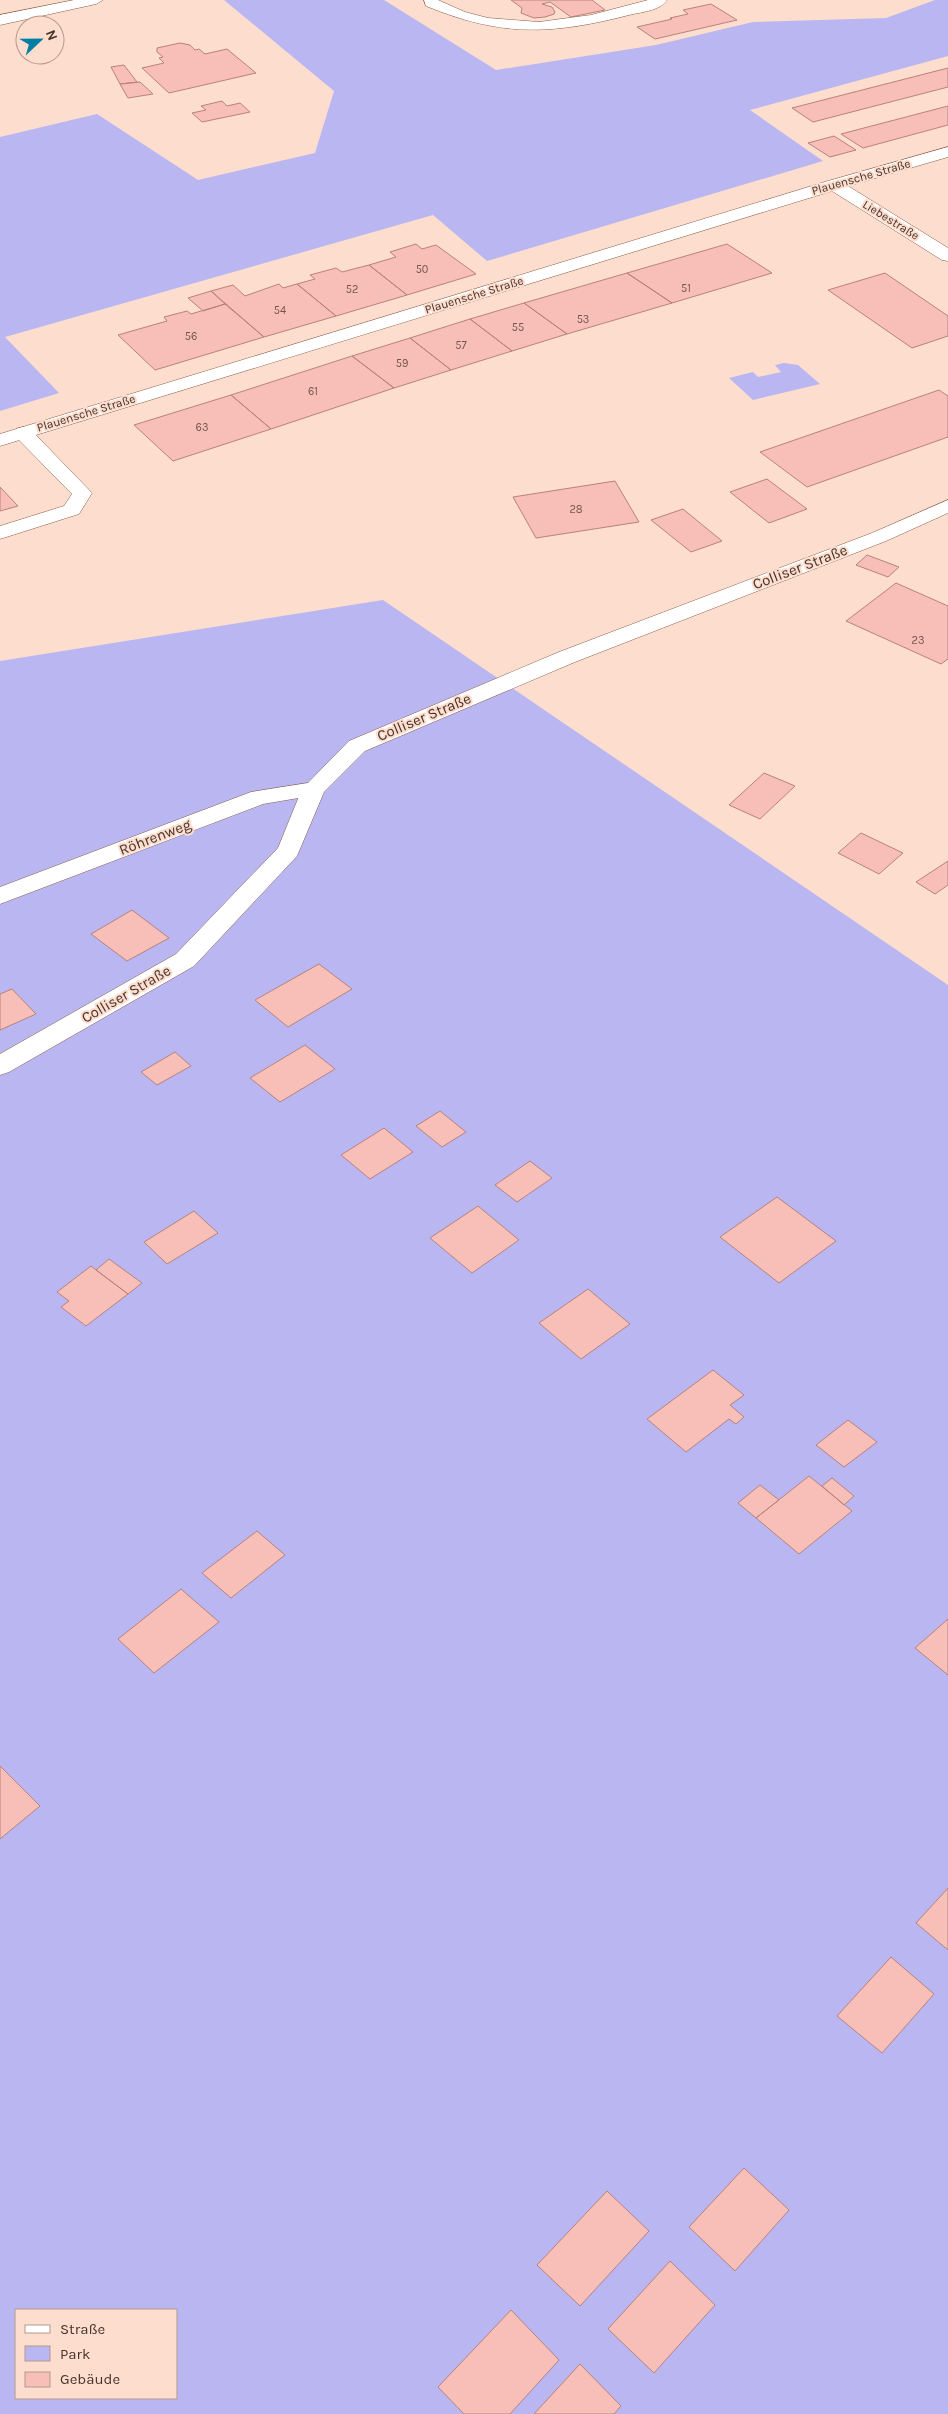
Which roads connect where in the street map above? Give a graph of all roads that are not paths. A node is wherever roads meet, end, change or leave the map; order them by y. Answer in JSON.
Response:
{"nodes":[{"id":1,"x":96,"y":0,"type":"edge"},
{"id":2,"x":431,"y":0,"type":"edge"},
{"id":3,"x":660,"y":0,"type":"edge"},
{"id":4,"x":0,"y":20,"type":"edge"},
{"id":5,"x":948,"y":152,"type":"edge"},
{"id":6,"x":834,"y":185,"type":"junction"},
{"id":7,"x":948,"y":256,"type":"edge"},
{"id":8,"x":23,"y":433,"type":"junction"},
{"id":9,"x":0,"y":440,"type":"edge"},
{"id":10,"x":948,"y":506,"type":"edge"},
{"id":11,"x":0,"y":533,"type":"edge"},
{"id":12,"x":314,"y":789,"type":"junction"},
{"id":13,"x":0,"y":896,"type":"edge"},
{"id":14,"x":0,"y":1066,"type":"edge"}],
"edges":[{"from":1,"to":4,"type":"street"},
{"from":2,"to":3,"type":"street"},
{"from":5,"to":6,"type":"street","name":"Plauensche Straße"},
{"from":6,"to":7,"type":"street","name":"Liebestraße"},
{"from":6,"to":8,"type":"street","name":"Plauensche Straße"},
{"from":8,"to":9,"type":"street","name":"Plauensche Straße"},
{"from":8,"to":11,"type":"street"},
{"from":10,"to":12,"type":"street","name":"Colliser Straße"},
{"from":12,"to":13,"type":"street","name":"Röhrenweg"},
{"from":12,"to":14,"type":"street","name":"Colliser Straße"}]}
